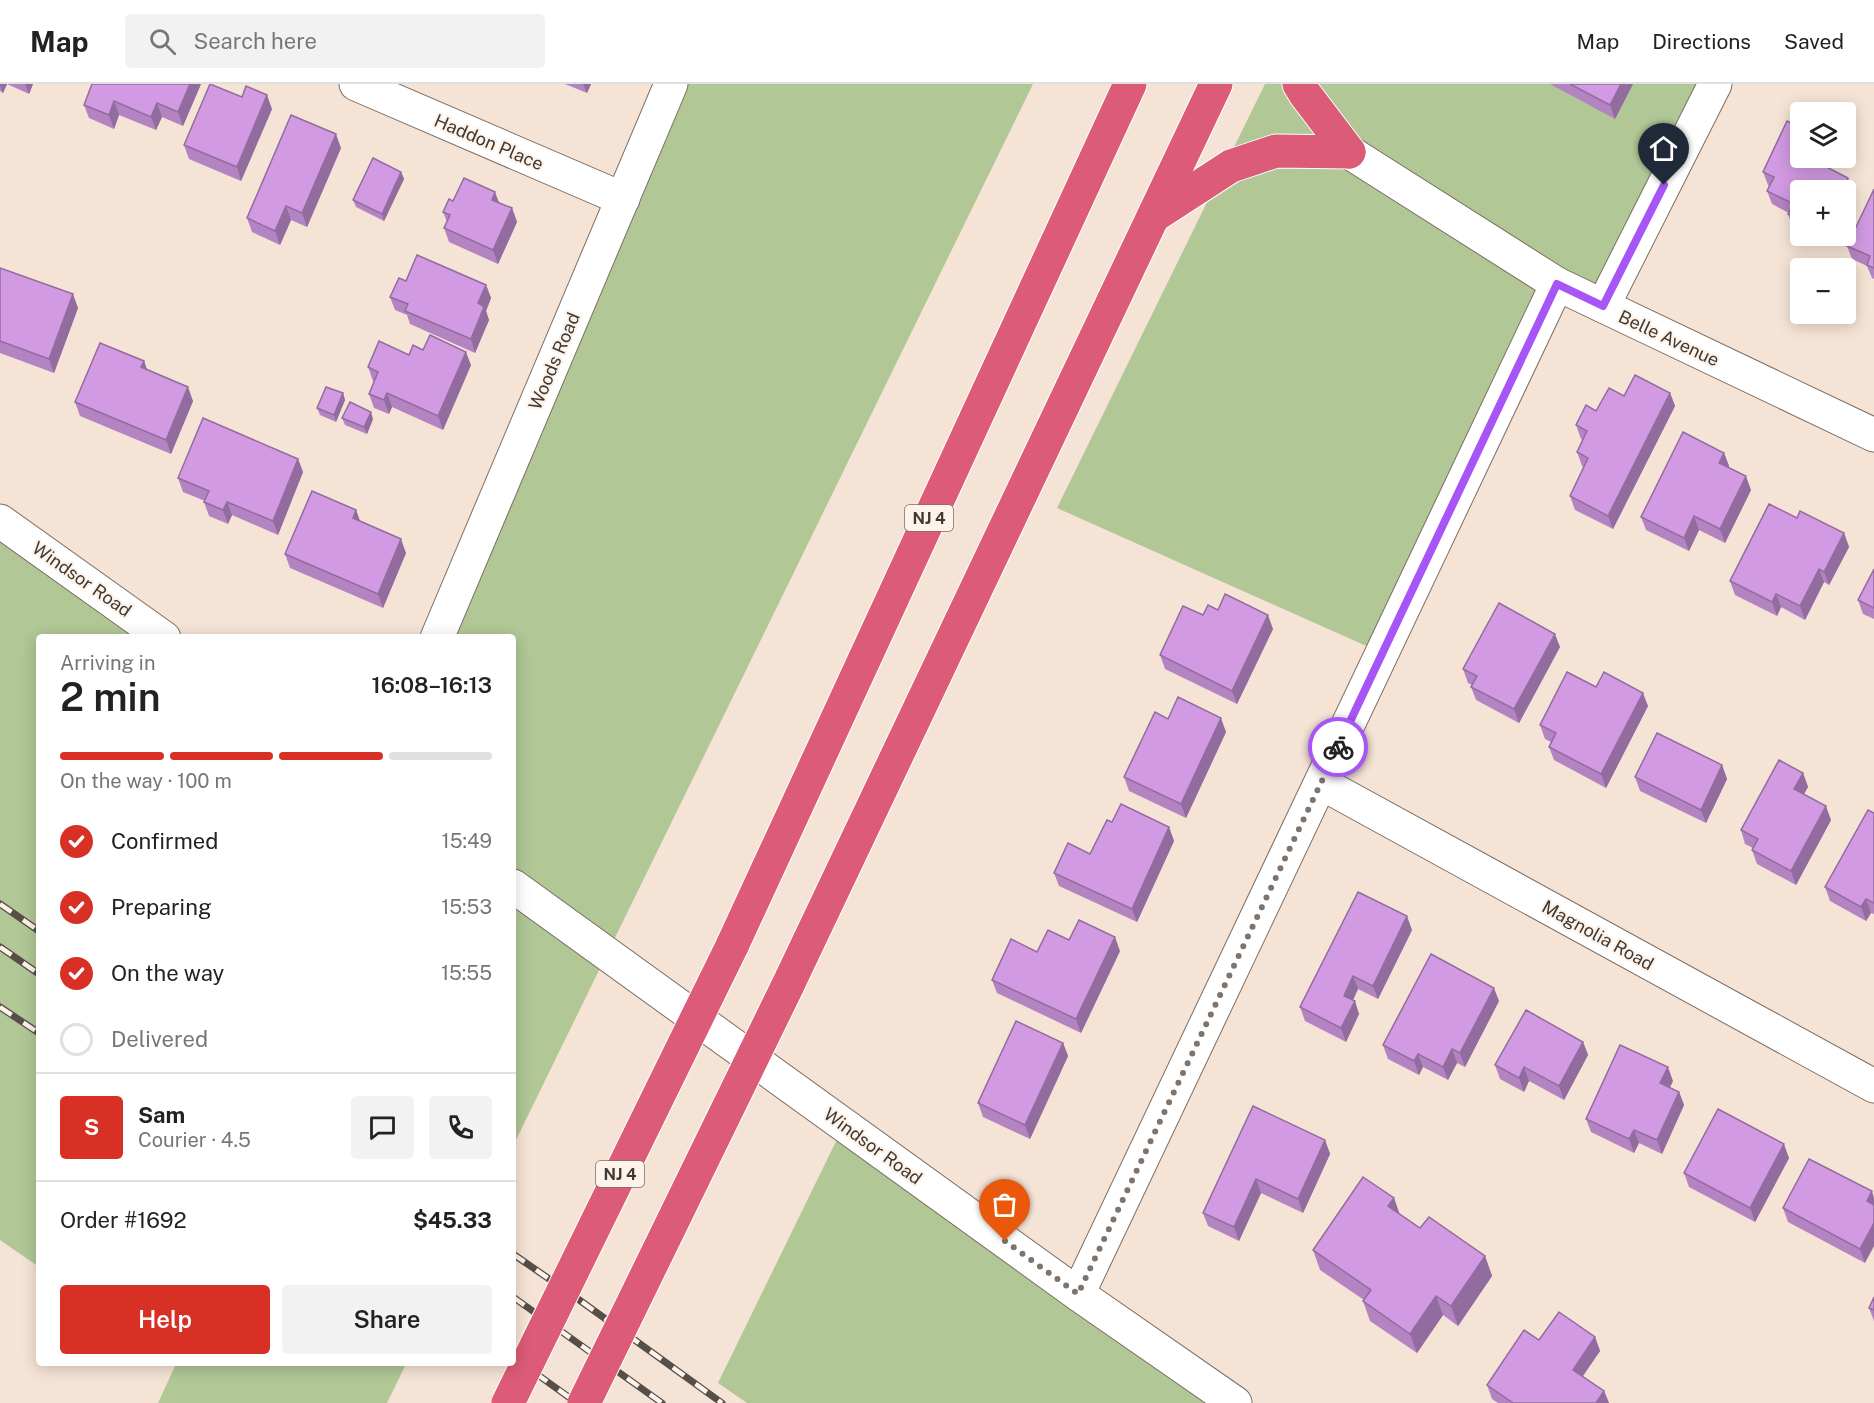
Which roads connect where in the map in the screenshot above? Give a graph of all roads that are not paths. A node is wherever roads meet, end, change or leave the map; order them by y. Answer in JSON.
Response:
{"nodes":[{"id":1,"x":356,"y":84,"type":"edge"},
{"id":2,"x":671,"y":84,"type":"edge"},
{"id":3,"x":1216,"y":84,"type":"edge"},
{"id":4,"x":1299,"y":84,"type":"edge"},
{"id":5,"x":1715,"y":84,"type":"edge"},
{"id":6,"x":1128,"y":86,"type":"edge"},
{"id":7,"x":1349,"y":152,"type":"junction"},
{"id":8,"x":623,"y":199,"type":"junction"},
{"id":9,"x":1154,"y":216,"type":"junction"},
{"id":10,"x":1557,"y":284,"type":"junction"},
{"id":11,"x":1603,"y":306,"type":"junction"},
{"id":12,"x":1874,"y":435,"type":"edge"},
{"id":13,"x":0,"y":521,"type":"edge"},
{"id":14,"x":158,"y":634,"type":"edge"},
{"id":15,"x":439,"y":634,"type":"edge"},
{"id":16,"x":1321,"y":783,"type":"junction"},
{"id":17,"x":516,"y":888,"type":"edge"},
{"id":18,"x":1874,"y":1086,"type":"edge"},
{"id":19,"x":1078,"y":1294,"type":"junction"},
{"id":20,"x":508,"y":1403,"type":"edge"},
{"id":21,"x":584,"y":1403,"type":"edge"},
{"id":22,"x":1235,"y":1403,"type":"edge"}],
"edges":[{"from":1,"to":8,"type":"street","name":"Haddon Place"},
{"from":2,"to":8,"type":"street","name":"Woods Road"},
{"from":3,"to":9,"type":"highway"},
{"from":4,"to":7,"type":"highway"},
{"from":5,"to":11,"type":"street"},
{"from":6,"to":20,"type":"highway","number":"NJ 4","bridge":true},
{"from":7,"to":9,"type":"highway"},
{"from":7,"to":10,"type":"street","name":"Belle Avenue"},
{"from":8,"to":15,"type":"street","name":"Woods Road"},
{"from":9,"to":21,"type":"highway","bridge":true},
{"from":10,"to":11,"type":"street","name":"Belle Avenue"},
{"from":10,"to":16,"type":"street"},
{"from":11,"to":12,"type":"street","name":"Belle Avenue"},
{"from":13,"to":14,"type":"street","name":"Windsor Road"},
{"from":16,"to":18,"type":"street","name":"Magnolia Road"},
{"from":16,"to":19,"type":"street"},
{"from":17,"to":19,"type":"street","name":"Windsor Road"},
{"from":19,"to":22,"type":"street","name":"Windsor Road"}]}
